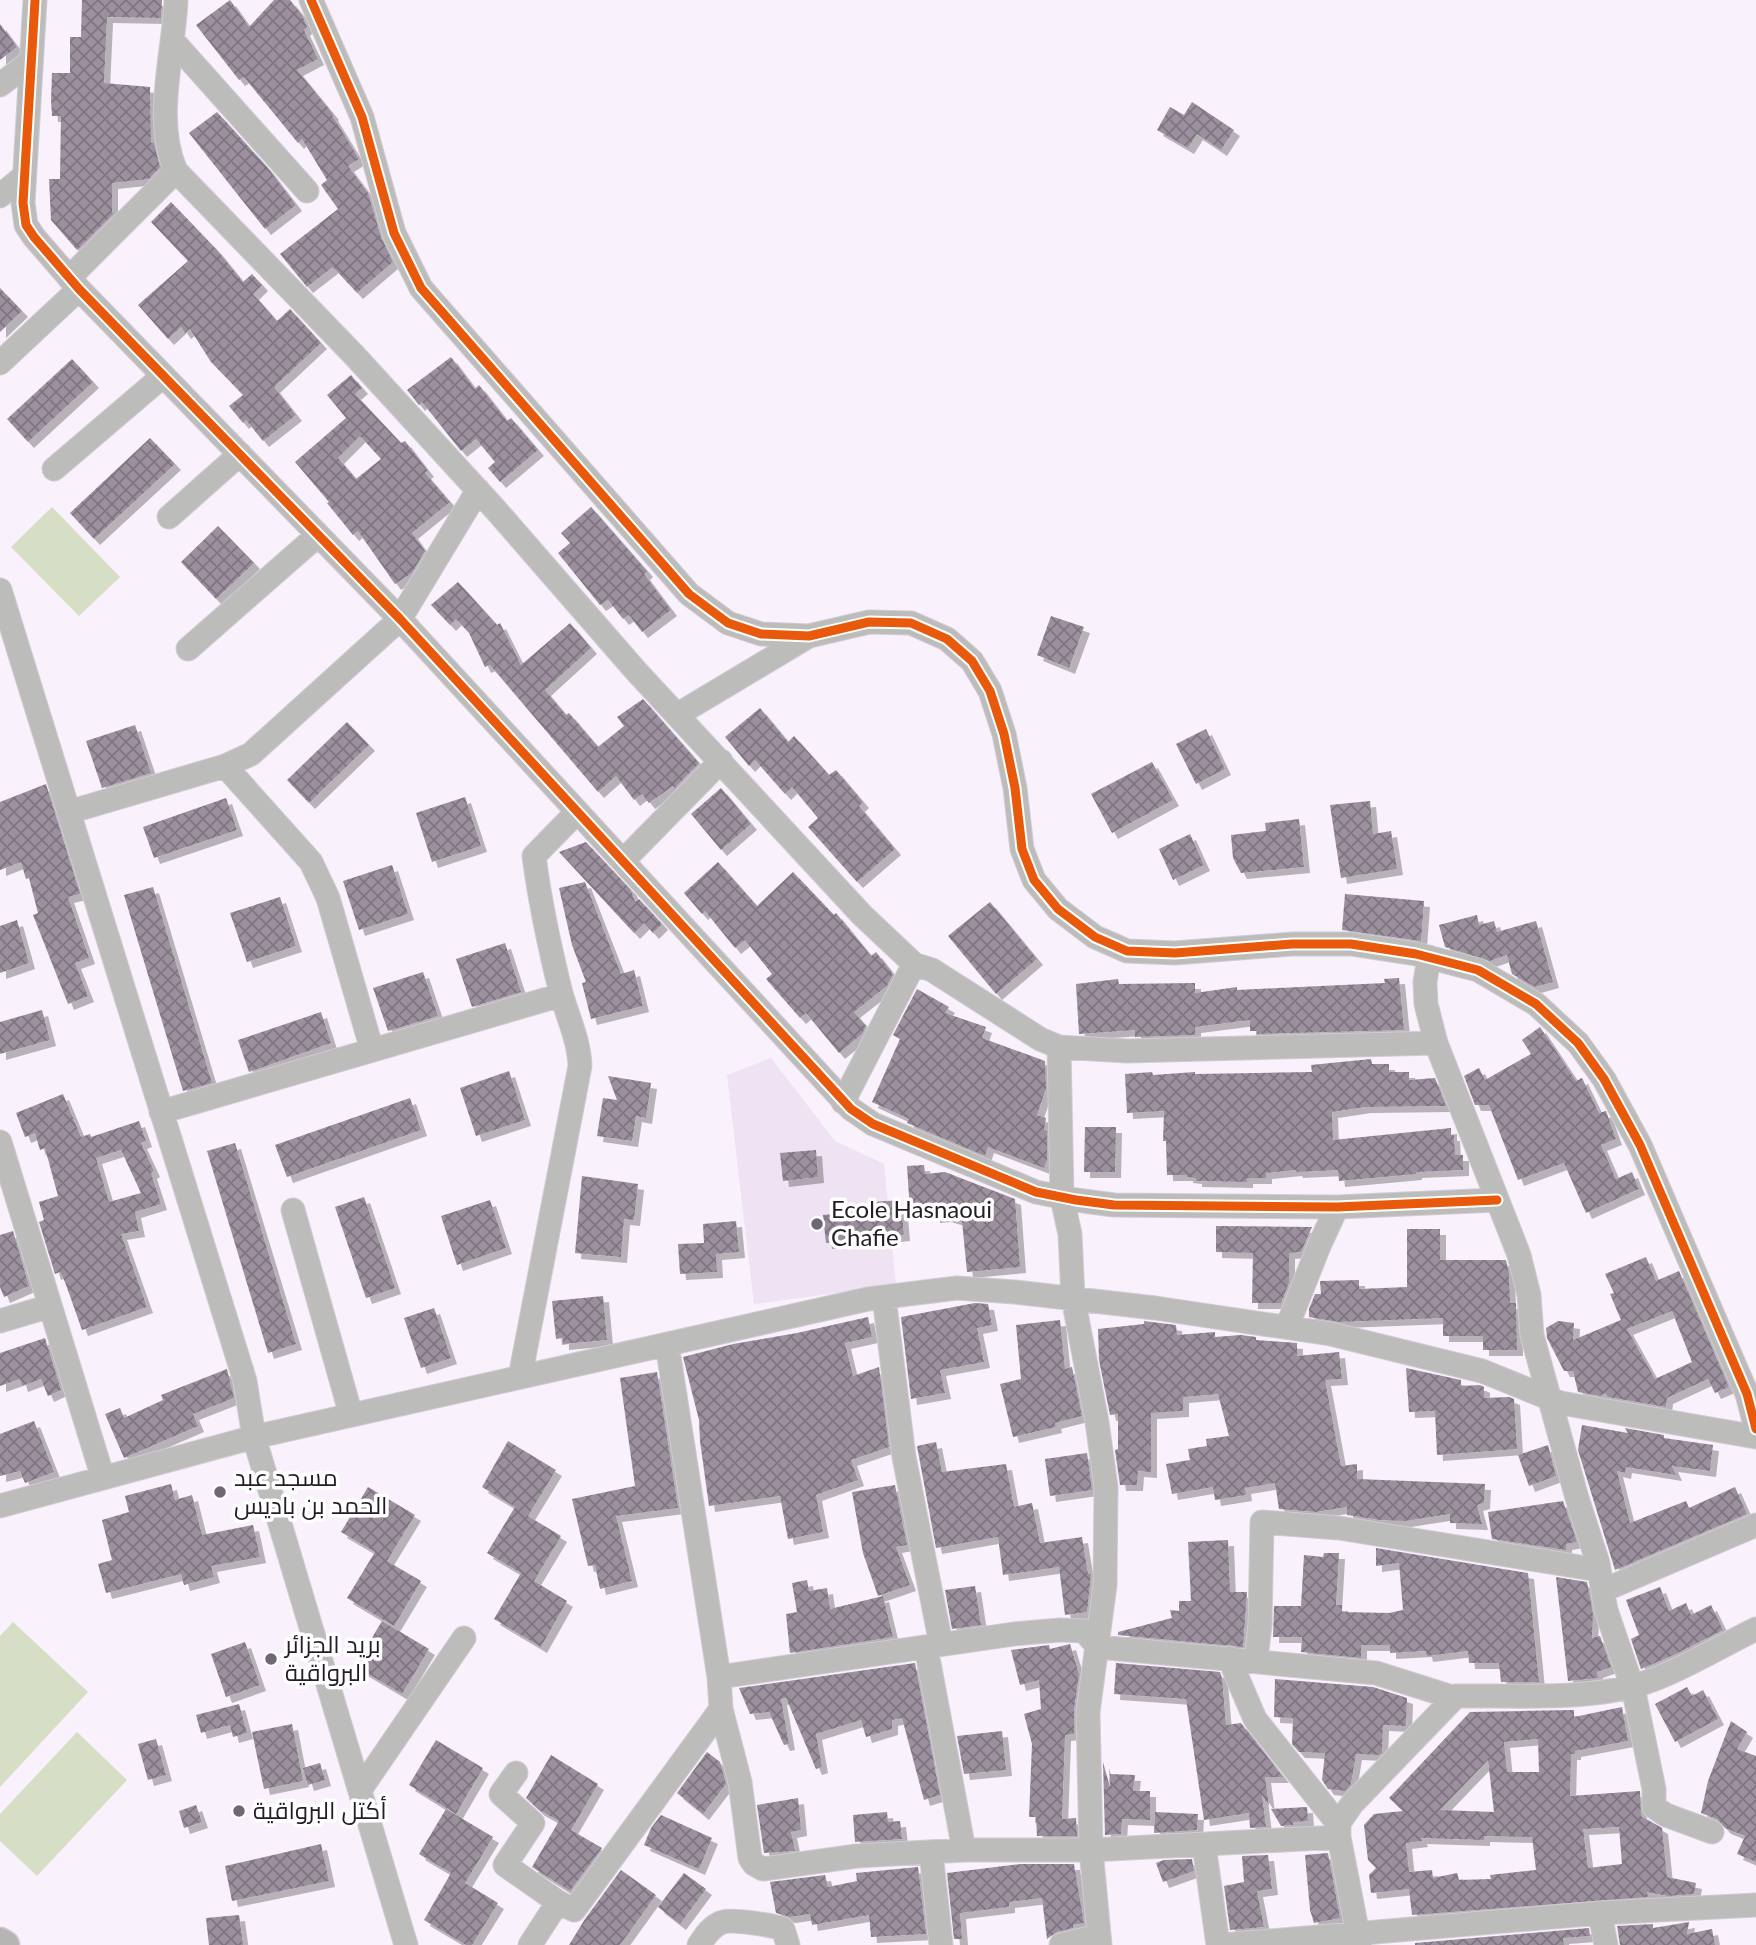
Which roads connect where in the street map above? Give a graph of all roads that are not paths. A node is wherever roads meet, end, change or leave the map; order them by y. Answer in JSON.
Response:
{"nodes":[{"id":1,"x":35,"y":0,"type":"edge"},
{"id":2,"x":176,"y":0,"type":"edge"},
{"id":3,"x":311,"y":0,"type":"edge"},
{"id":4,"x":173,"y":41,"type":"junction"},
{"id":5,"x":31,"y":61,"type":"junction"},
{"id":6,"x":0,"y":85,"type":"edge"},
{"id":7,"x":176,"y":171,"type":"junction"},
{"id":8,"x":24,"y":176,"type":"junction"},
{"id":9,"x":307,"y":191,"type":"dead end"},
{"id":10,"x":0,"y":195,"type":"edge"},
{"id":11,"x":74,"y":283,"type":"junction"},
{"id":12,"x":0,"y":363,"type":"edge"},
{"id":13,"x":163,"y":376,"type":"junction"},
{"id":14,"x":240,"y":454,"type":"junction"},
{"id":15,"x":54,"y":469,"type":"dead end"},
{"id":16,"x":478,"y":490,"type":"junction"},
{"id":17,"x":169,"y":517,"type":"dead end"},
{"id":18,"x":318,"y":535,"type":"junction"},
{"id":19,"x":0,"y":590,"type":"edge"},
{"id":20,"x":400,"y":619,"type":"junction"},
{"id":21,"x":809,"y":636,"type":"junction"},
{"id":22,"x":188,"y":649,"type":"dead end"},
{"id":23,"x":677,"y":715,"type":"junction"},
{"id":24,"x":721,"y":761,"type":"junction"},
{"id":25,"x":225,"y":766,"type":"junction"},
{"id":26,"x":69,"y":812,"type":"junction"},
{"id":27,"x":578,"y":812,"type":"junction"},
{"id":28,"x":623,"y":861,"type":"junction"},
{"id":29,"x":1429,"y":957,"type":"junction"},
{"id":30,"x":914,"y":964,"type":"junction"},
{"id":31,"x":561,"y":995,"type":"junction"},
{"id":32,"x":1436,"y":1043,"type":"junction"},
{"id":33,"x":1059,"y":1047,"type":"junction"},
{"id":34,"x":372,"y":1050,"type":"junction"},
{"id":35,"x":844,"y":1102,"type":"junction"},
{"id":36,"x":161,"y":1112,"type":"junction"},
{"id":37,"x":0,"y":1142,"type":"edge"},
{"id":38,"x":1062,"y":1198,"type":"junction"},
{"id":39,"x":1497,"y":1200,"type":"junction"},
{"id":40,"x":1337,"y":1207,"type":"junction"},
{"id":41,"x":293,"y":1210,"type":"dead end"},
{"id":42,"x":884,"y":1297,"type":"junction"},
{"id":43,"x":1073,"y":1298,"type":"junction"},
{"id":44,"x":50,"y":1306,"type":"junction"},
{"id":45,"x":0,"y":1321,"type":"edge"},
{"id":46,"x":1287,"y":1327,"type":"junction"},
{"id":47,"x":667,"y":1344,"type":"junction"},
{"id":48,"x":520,"y":1377,"type":"junction"},
{"id":49,"x":1752,"y":1396,"type":"edge"},
{"id":50,"x":1550,"y":1399,"type":"junction"},
{"id":51,"x":351,"y":1415,"type":"junction"},
{"id":52,"x":1756,"y":1429,"type":"edge"},
{"id":53,"x":254,"y":1437,"type":"junction"},
{"id":54,"x":1756,"y":1437,"type":"edge"},
{"id":55,"x":103,"y":1478,"type":"junction"},
{"id":56,"x":0,"y":1506,"type":"edge"},
{"id":57,"x":1756,"y":1525,"type":"edge"},
{"id":58,"x":1602,"y":1580,"type":"junction"},
{"id":59,"x":1756,"y":1629,"type":"edge"},
{"id":60,"x":464,"y":1638,"type":"dead end"},
{"id":61,"x":934,"y":1646,"type":"junction"},
{"id":62,"x":1098,"y":1647,"type":"junction"},
{"id":63,"x":1229,"y":1658,"type":"junction"},
{"id":64,"x":1256,"y":1660,"type":"junction"},
{"id":65,"x":719,"y":1677,"type":"junction"},
{"id":66,"x":1632,"y":1685,"type":"junction"},
{"id":67,"x":1455,"y":1698,"type":"junction"},
{"id":68,"x":721,"y":1709,"type":"junction"},
{"id":69,"x":516,"y":1773,"type":"dead end"},
{"id":70,"x":360,"y":1790,"type":"junction"},
{"id":71,"x":1339,"y":1831,"type":"junction"},
{"id":72,"x":1712,"y":1832,"type":"dead end"},
{"id":73,"x":1204,"y":1845,"type":"junction"},
{"id":74,"x":964,"y":1850,"type":"junction"},
{"id":75,"x":1091,"y":1850,"type":"junction"},
{"id":76,"x":931,"y":1852,"type":"junction"},
{"id":77,"x":558,"y":1902,"type":"junction"},
{"id":78,"x":1756,"y":1905,"type":"edge"},
{"id":79,"x":1600,"y":1913,"type":"junction"},
{"id":80,"x":1359,"y":1939,"type":"edge"},
{"id":81,"x":1099,"y":1941,"type":"edge"},
{"id":82,"x":0,"y":1942,"type":"edge"},
{"id":83,"x":5,"y":1945,"type":"edge"},
{"id":84,"x":406,"y":1945,"type":"edge"},
{"id":85,"x":530,"y":1945,"type":"edge"},
{"id":86,"x":699,"y":1945,"type":"edge"},
{"id":87,"x":788,"y":1945,"type":"edge"},
{"id":88,"x":942,"y":1945,"type":"edge"},
{"id":89,"x":1062,"y":1945,"type":"edge"},
{"id":90,"x":1220,"y":1945,"type":"edge"},
{"id":91,"x":1606,"y":1945,"type":"edge"}],
"edges":[{"from":1,"to":5,"type":"street"},
{"from":2,"to":4,"type":"street"},
{"from":3,"to":21,"type":"street"},
{"from":4,"to":7,"type":"street"},
{"from":4,"to":9,"type":"street"},
{"from":5,"to":6,"type":"street"},
{"from":5,"to":8,"type":"street"},
{"from":7,"to":11,"type":"street"},
{"from":7,"to":16,"type":"street"},
{"from":8,"to":10,"type":"street"},
{"from":8,"to":11,"type":"street"},
{"from":11,"to":12,"type":"street"},
{"from":11,"to":13,"type":"street"},
{"from":13,"to":14,"type":"street"},
{"from":13,"to":15,"type":"street"},
{"from":14,"to":17,"type":"street"},
{"from":14,"to":18,"type":"street"},
{"from":16,"to":20,"type":"street"},
{"from":16,"to":23,"type":"street"},
{"from":18,"to":20,"type":"street"},
{"from":18,"to":22,"type":"street"},
{"from":19,"to":26,"type":"street"},
{"from":20,"to":25,"type":"street"},
{"from":20,"to":27,"type":"street"},
{"from":21,"to":23,"type":"street"},
{"from":21,"to":29,"type":"street"},
{"from":23,"to":24,"type":"street"},
{"from":24,"to":28,"type":"street"},
{"from":24,"to":30,"type":"street"},
{"from":25,"to":26,"type":"street"},
{"from":25,"to":34,"type":"street"},
{"from":26,"to":36,"type":"street"},
{"from":27,"to":28,"type":"street"},
{"from":27,"to":31,"type":"street"},
{"from":28,"to":35,"type":"street"},
{"from":29,"to":32,"type":"street"},
{"from":29,"to":49,"type":"street"},
{"from":30,"to":33,"type":"street"},
{"from":30,"to":35,"type":"street"},
{"from":31,"to":34,"type":"street"},
{"from":31,"to":48,"type":"street"},
{"from":32,"to":33,"type":"street"},
{"from":32,"to":39,"type":"street"},
{"from":33,"to":38,"type":"street"},
{"from":34,"to":36,"type":"street"},
{"from":35,"to":38,"type":"street"},
{"from":36,"to":53,"type":"street"},
{"from":37,"to":44,"type":"street"},
{"from":38,"to":40,"type":"street"},
{"from":38,"to":43,"type":"street"},
{"from":39,"to":40,"type":"street"},
{"from":39,"to":50,"type":"street"},
{"from":40,"to":46,"type":"street"},
{"from":41,"to":51,"type":"street"},
{"from":42,"to":43,"type":"street"},
{"from":42,"to":47,"type":"street"},
{"from":42,"to":61,"type":"street"},
{"from":43,"to":46,"type":"street"},
{"from":43,"to":62,"type":"street"},
{"from":44,"to":45,"type":"street"},
{"from":44,"to":55,"type":"street"},
{"from":46,"to":50,"type":"street"},
{"from":47,"to":48,"type":"street"},
{"from":47,"to":65,"type":"street"},
{"from":48,"to":51,"type":"street"},
{"from":49,"to":52,"type":"street"},
{"from":50,"to":54,"type":"street"},
{"from":50,"to":58,"type":"street"},
{"from":51,"to":53,"type":"street"},
{"from":53,"to":55,"type":"street"},
{"from":53,"to":70,"type":"street"},
{"from":55,"to":56,"type":"street"},
{"from":57,"to":58,"type":"street"},
{"from":58,"to":64,"type":"street"},
{"from":58,"to":66,"type":"street"},
{"from":59,"to":66,"type":"street"},
{"from":60,"to":70,"type":"street"},
{"from":61,"to":62,"type":"street"},
{"from":61,"to":65,"type":"street"},
{"from":61,"to":74,"type":"street"},
{"from":62,"to":63,"type":"street"},
{"from":62,"to":75,"type":"street"},
{"from":63,"to":64,"type":"street"},
{"from":63,"to":71,"type":"street"},
{"from":64,"to":67,"type":"street"},
{"from":65,"to":68,"type":"street"},
{"from":66,"to":67,"type":"street"},
{"from":66,"to":72,"type":"street"},
{"from":67,"to":71,"type":"street"},
{"from":68,"to":76,"type":"street"},
{"from":68,"to":77,"type":"street"},
{"from":69,"to":77,"type":"street"},
{"from":70,"to":84,"type":"street"},
{"from":71,"to":73,"type":"street"},
{"from":71,"to":80,"type":"street"},
{"from":73,"to":75,"type":"street"},
{"from":73,"to":90,"type":"street"},
{"from":74,"to":75,"type":"street"},
{"from":74,"to":76,"type":"street"},
{"from":75,"to":81,"type":"street"},
{"from":76,"to":88,"type":"street"},
{"from":77,"to":85,"type":"street"},
{"from":78,"to":79,"type":"street"},
{"from":79,"to":80,"type":"street"},
{"from":79,"to":91,"type":"street"},
{"from":80,"to":90,"type":"street"},
{"from":81,"to":89,"type":"street"},
{"from":82,"to":83,"type":"main road"},
{"from":86,"to":87,"type":"street"}]}
